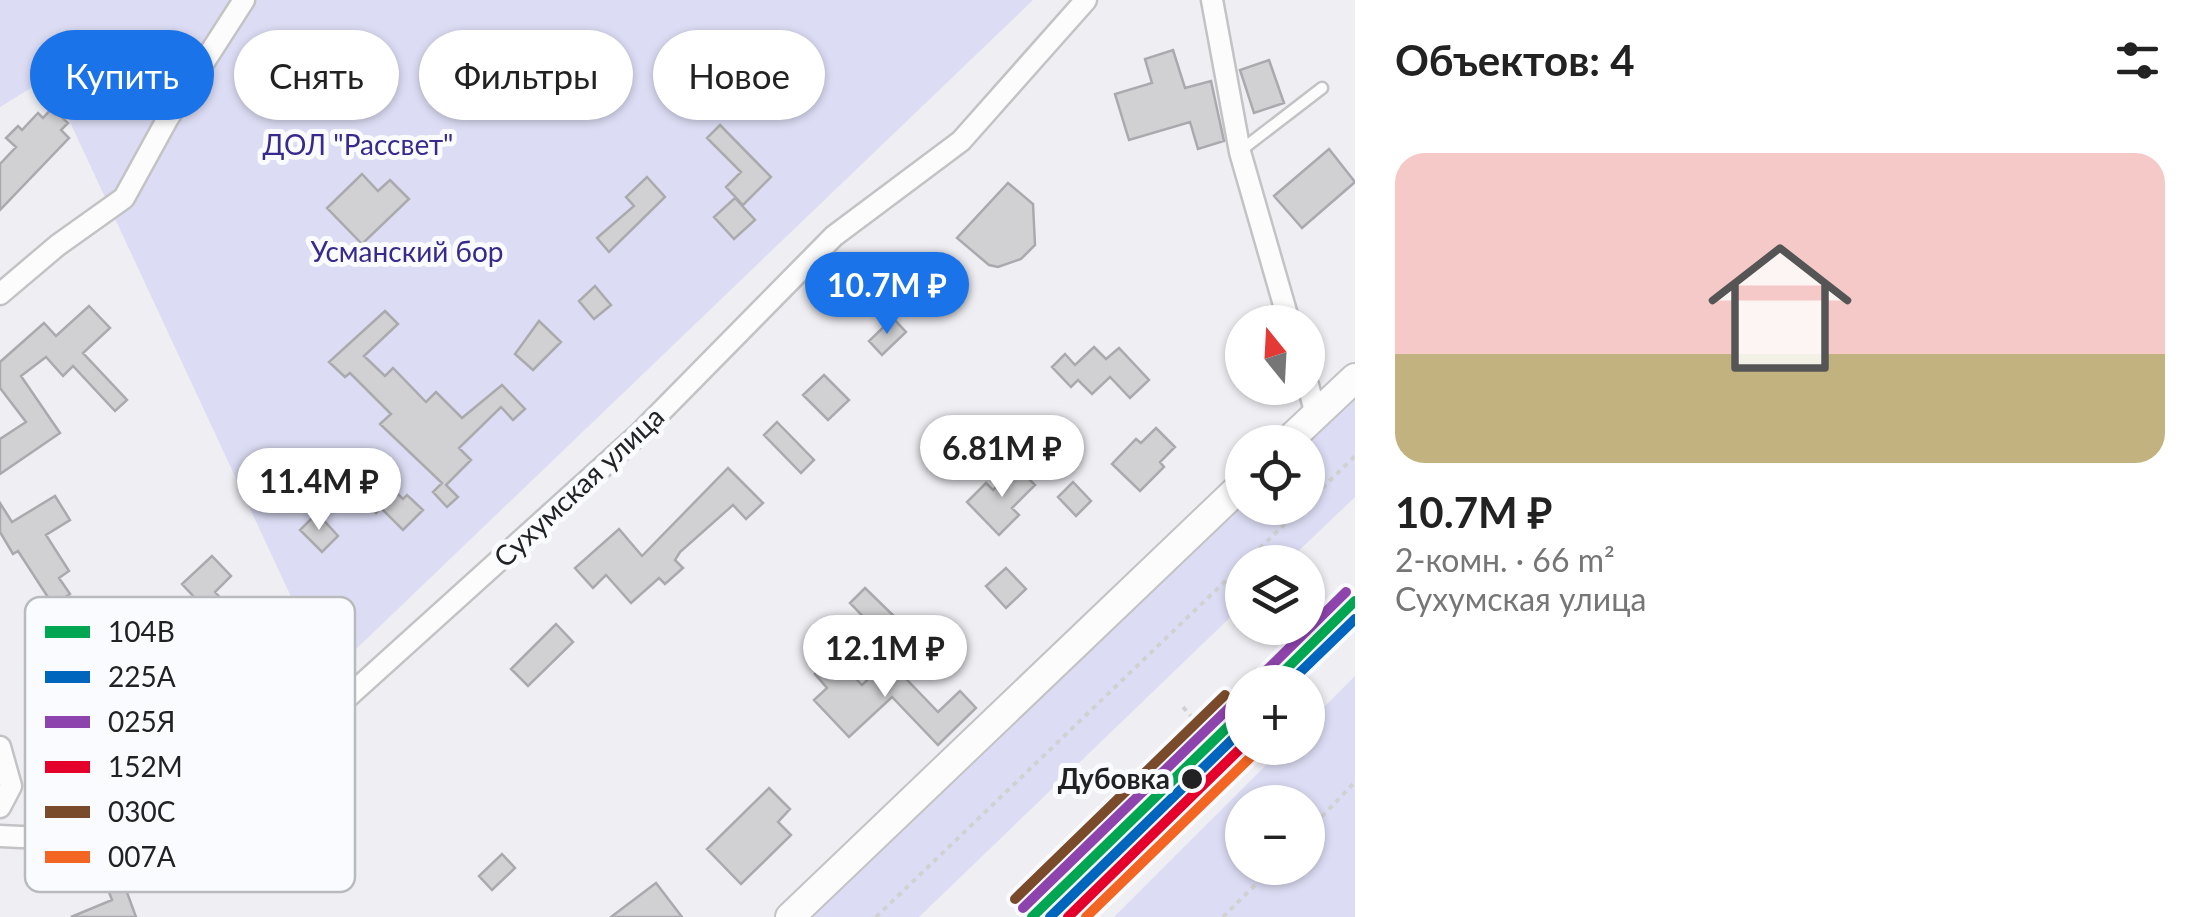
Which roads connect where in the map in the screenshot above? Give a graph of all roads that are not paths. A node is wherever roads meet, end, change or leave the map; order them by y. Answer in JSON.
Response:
{"nodes":[{"id":1,"x":244,"y":0,"type":"edge"},
{"id":2,"x":1086,"y":0,"type":"edge"},
{"id":3,"x":1212,"y":0,"type":"edge"},
{"id":4,"x":1322,"y":88,"type":"dead end"},
{"id":5,"x":1240,"y":152,"type":"junction"},
{"id":6,"x":0,"y":294,"type":"edge"},
{"id":7,"x":1284,"y":305,"type":"edge"},
{"id":8,"x":1355,"y":378,"type":"edge"},
{"id":9,"x":1313,"y":405,"type":"edge"},
{"id":10,"x":1316,"y":415,"type":"junction"},
{"id":11,"x":1305,"y":425,"type":"edge"},
{"id":12,"x":1225,"y":501,"type":"edge"},
{"id":13,"x":355,"y":690,"type":"edge"},
{"id":14,"x":0,"y":747,"type":"edge"},
{"id":15,"x":0,"y":807,"type":"edge"},
{"id":16,"x":0,"y":836,"type":"edge"},
{"id":17,"x":25,"y":837,"type":"edge"},
{"id":18,"x":790,"y":917,"type":"edge"}],
"edges":[{"from":1,"to":6,"type":"street"},
{"from":2,"to":13,"type":"street","name":"Сухумская улица"},
{"from":3,"to":5,"type":"street"},
{"from":4,"to":5,"type":"lane"},
{"from":5,"to":7,"type":"street"},
{"from":8,"to":10,"type":"street"},
{"from":9,"to":10,"type":"street"},
{"from":10,"to":11,"type":"street"},
{"from":12,"to":18,"type":"street"},
{"from":14,"to":15,"type":"street"},
{"from":16,"to":17,"type":"street","name":"Сухумская улица"}]}
